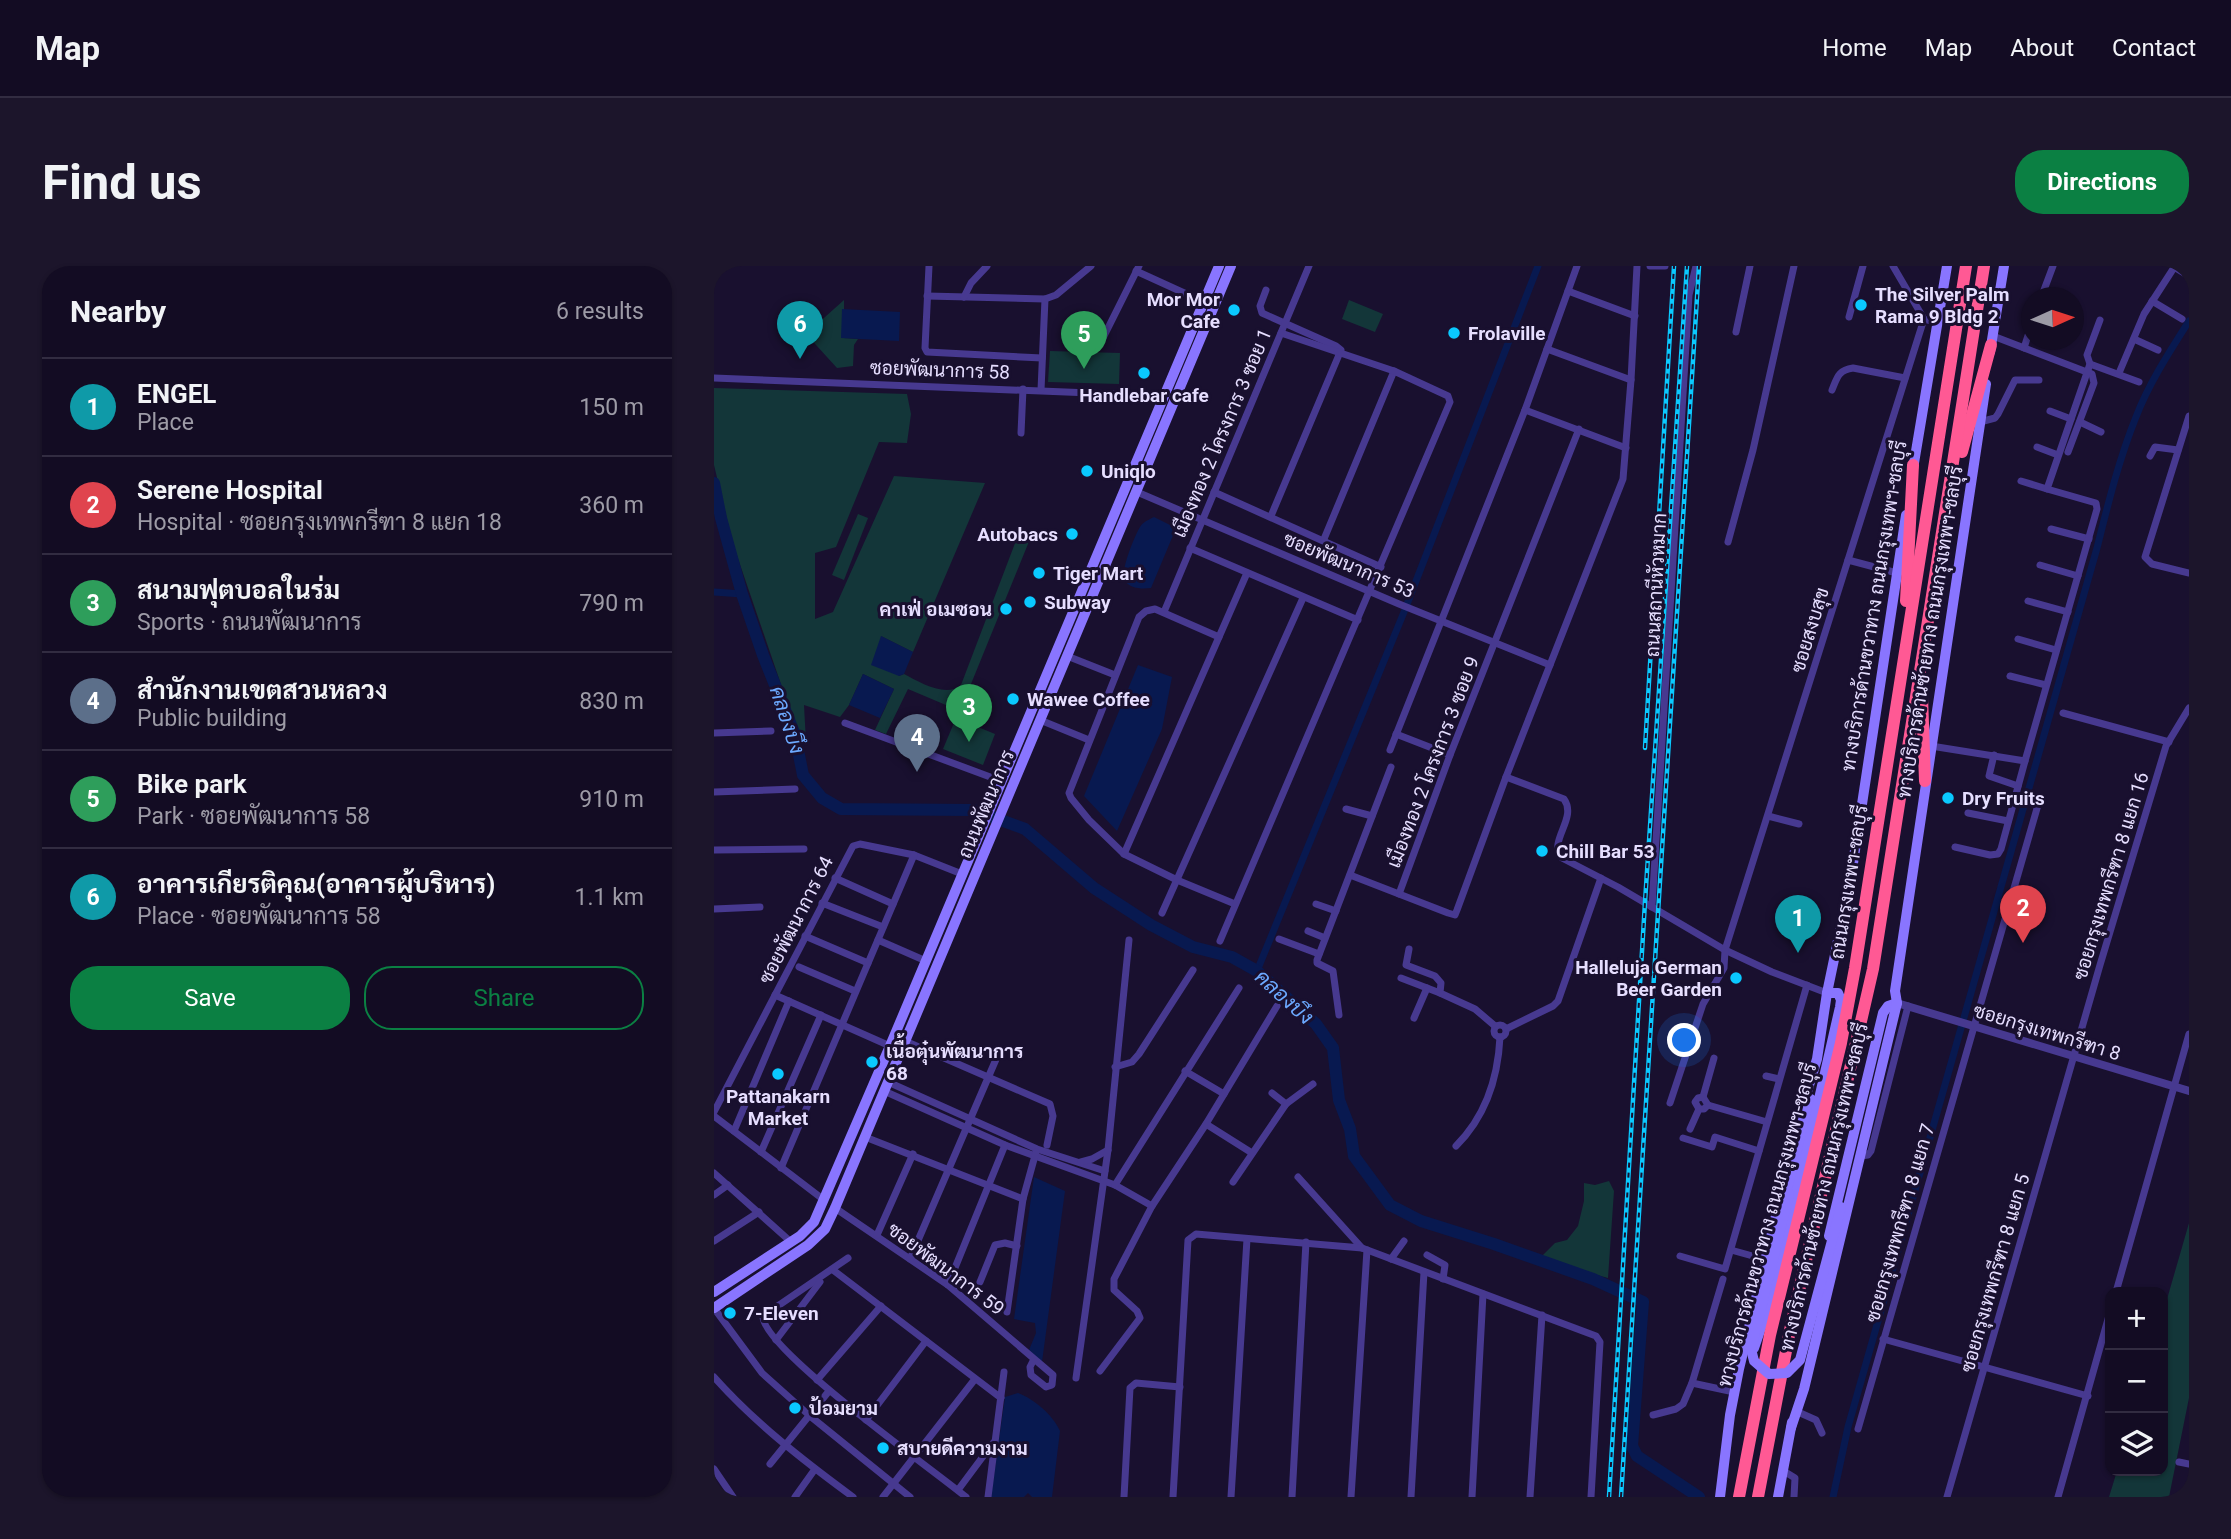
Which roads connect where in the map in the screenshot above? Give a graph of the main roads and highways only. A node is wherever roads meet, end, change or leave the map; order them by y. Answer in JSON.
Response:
{"nodes":[{"id":1,"x":1219,"y":266,"type":"edge"},
{"id":2,"x":1231,"y":266,"type":"edge"},
{"id":3,"x":1947,"y":266,"type":"edge"},
{"id":4,"x":1966,"y":266,"type":"edge"},
{"id":5,"x":1984,"y":266,"type":"edge"},
{"id":6,"x":2004,"y":266,"type":"edge"},
{"id":7,"x":1992,"y":340,"type":"junction"},
{"id":8,"x":1170,"y":398,"type":"junction"},
{"id":9,"x":1913,"y":465,"type":"junction"},
{"id":10,"x":1124,"y":491,"type":"junction"},
{"id":11,"x":1137,"y":492,"type":"junction"},
{"id":12,"x":1948,"y":505,"type":"junction"},
{"id":13,"x":1903,"y":664,"type":"junction"},
{"id":14,"x":1920,"y":668,"type":"junction"},
{"id":15,"x":1042,"y":684,"type":"junction"},
{"id":16,"x":1053,"y":689,"type":"junction"},
{"id":17,"x":1925,"y":781,"type":"junction"},
{"id":18,"x":1827,"y":993,"type":"junction"},
{"id":19,"x":1897,"y":1003,"type":"junction"},
{"id":20,"x":1894,"y":1016,"type":"junction"},
{"id":21,"x":1881,"y":1020,"type":"junction"},
{"id":22,"x":890,"y":1046,"type":"junction"},
{"id":23,"x":903,"y":1046,"type":"junction"},
{"id":24,"x":1817,"y":1059,"type":"junction"},
{"id":25,"x":1868,"y":1073,"type":"junction"},
{"id":26,"x":1880,"y":1077,"type":"junction"},
{"id":27,"x":1873,"y":1104,"type":"junction"},
{"id":28,"x":714,"y":1292,"type":"edge"},
{"id":29,"x":714,"y":1308,"type":"edge"},
{"id":30,"x":1791,"y":1428,"type":"junction"},
{"id":31,"x":1729,"y":1435,"type":"junction"},
{"id":32,"x":1759,"y":1492,"type":"edge"},
{"id":33,"x":1720,"y":1497,"type":"edge"},
{"id":34,"x":1739,"y":1497,"type":"edge"},
{"id":35,"x":1777,"y":1497,"type":"edge"}],
"edges":[{"from":1,"to":8,"type":"main road","name":"ถนนพัฒนาการ"},
{"from":2,"to":8,"type":"main road","name":"ถนนพัฒนาการ"},
{"from":3,"to":9,"type":"main road","name":"ทางบริการด้านขวาทาง ถนนกรุงเทพฯ-ชลบุรี"},
{"from":4,"to":13,"type":"highway","name":"ถนนกรุงเทพฯ-ชลบุรี"},
{"from":5,"to":12,"type":"highway","name":"ถนนกรุงเทพฯ-ชลบุรี"},
{"from":6,"to":7,"type":"main road","name":"ทางบริการด้านซ้ายทาง ถนนกรุงเทพฯ-ชลบุรี"},
{"from":7,"to":12,"type":"highway"},
{"from":7,"to":17,"type":"main road","name":"ทางบริการด้านซ้ายทาง ถนนกรุงเทพฯ-ชลบุรี"},
{"from":8,"to":10,"type":"main road","name":"ถนนพัฒนาการ"},
{"from":8,"to":11,"type":"main road","name":"ถนนพัฒนาการ"},
{"from":9,"to":13,"type":"highway"},
{"from":9,"to":18,"type":"main road","name":"ทางบริการด้านขวาทาง ถนนกรุงเทพฯ-ชลบุรี"},
{"from":10,"to":11,"type":"main road"},
{"from":10,"to":15,"type":"main road","name":"ถนนพัฒนาการ"},
{"from":11,"to":16,"type":"main road","name":"ถนนพัฒนาการ"},
{"from":12,"to":14,"type":"highway","name":"ถนนกรุงเทพฯ-ชลบุรี"},
{"from":13,"to":34,"type":"highway","name":"ถนนกรุงเทพฯ-ชลบุรี"},
{"from":14,"to":17,"type":"highway"},
{"from":14,"to":32,"type":"highway","name":"ถนนกรุงเทพฯ-ชลบุรี"},
{"from":15,"to":16,"type":"main road"},
{"from":15,"to":22,"type":"main road","name":"ถนนพัฒนาการ"},
{"from":16,"to":23,"type":"main road","name":"ถนนพัฒนาการ"},
{"from":17,"to":19,"type":"main road","name":"ทางบริการด้านซ้ายทาง ถนนกรุงเทพฯ-ชลบุรี"},
{"from":18,"to":24,"type":"main road","name":"ทางบริการด้านขวาทาง ถนนกรุงเทพฯ-ชลบุรี"},
{"from":18,"to":31,"type":"main road","name":"ทางบริการด้านขวาทาง ถนนกรุงเทพฯ-ชลบุรี"},
{"from":19,"to":20,"type":"main road","name":"ทางบริการด้านซ้ายทาง ถนนกรุงเทพฯ-ชลบุรี"},
{"from":19,"to":21,"type":"main road","name":"ทางบริการด้านซ้ายทาง ถนนกรุงเทพฯ-ชลบุรี"},
{"from":20,"to":21,"type":"main road"},
{"from":20,"to":26,"type":"main road","name":"ทางบริการด้านซ้ายทาง ถนนกรุงเทพฯ-ชลบุรี"},
{"from":21,"to":25,"type":"main road","name":"ทางบริการด้านซ้ายทาง ถนนกรุงเทพฯ-ชลบุรี"},
{"from":22,"to":23,"type":"main road"},
{"from":22,"to":28,"type":"main road","name":"ถนนพัฒนาการ"},
{"from":23,"to":29,"type":"main road","name":"ถนนพัฒนาการ"},
{"from":24,"to":27,"type":"main road","bridge":true},
{"from":24,"to":31,"type":"main road","name":"ทางบริการด้านขวาทาง ถนนกรุงเทพฯ-ชลบุรี"},
{"from":25,"to":26,"type":"main road"},
{"from":25,"to":30,"type":"main road","name":"ทางบริการด้านซ้ายทาง ถนนกรุงเทพฯ-ชลบุรี"},
{"from":26,"to":27,"type":"main road","name":"ทางบริการด้านซ้ายทาง ถนนกรุงเทพฯ-ชลบุรี"},
{"from":27,"to":30,"type":"main road","name":"ทางบริการด้านซ้ายทาง ถนนกรุงเทพฯ-ชลบุรี"},
{"from":30,"to":35,"type":"main road","name":"ทางบริการด้านซ้ายทาง ถนนกรุงเทพฯ-ชลบุรี"},
{"from":31,"to":33,"type":"main road","name":"ทางบริการด้านขวาทาง ถนนกรุงเทพฯ-ชลบุรี"}]}
